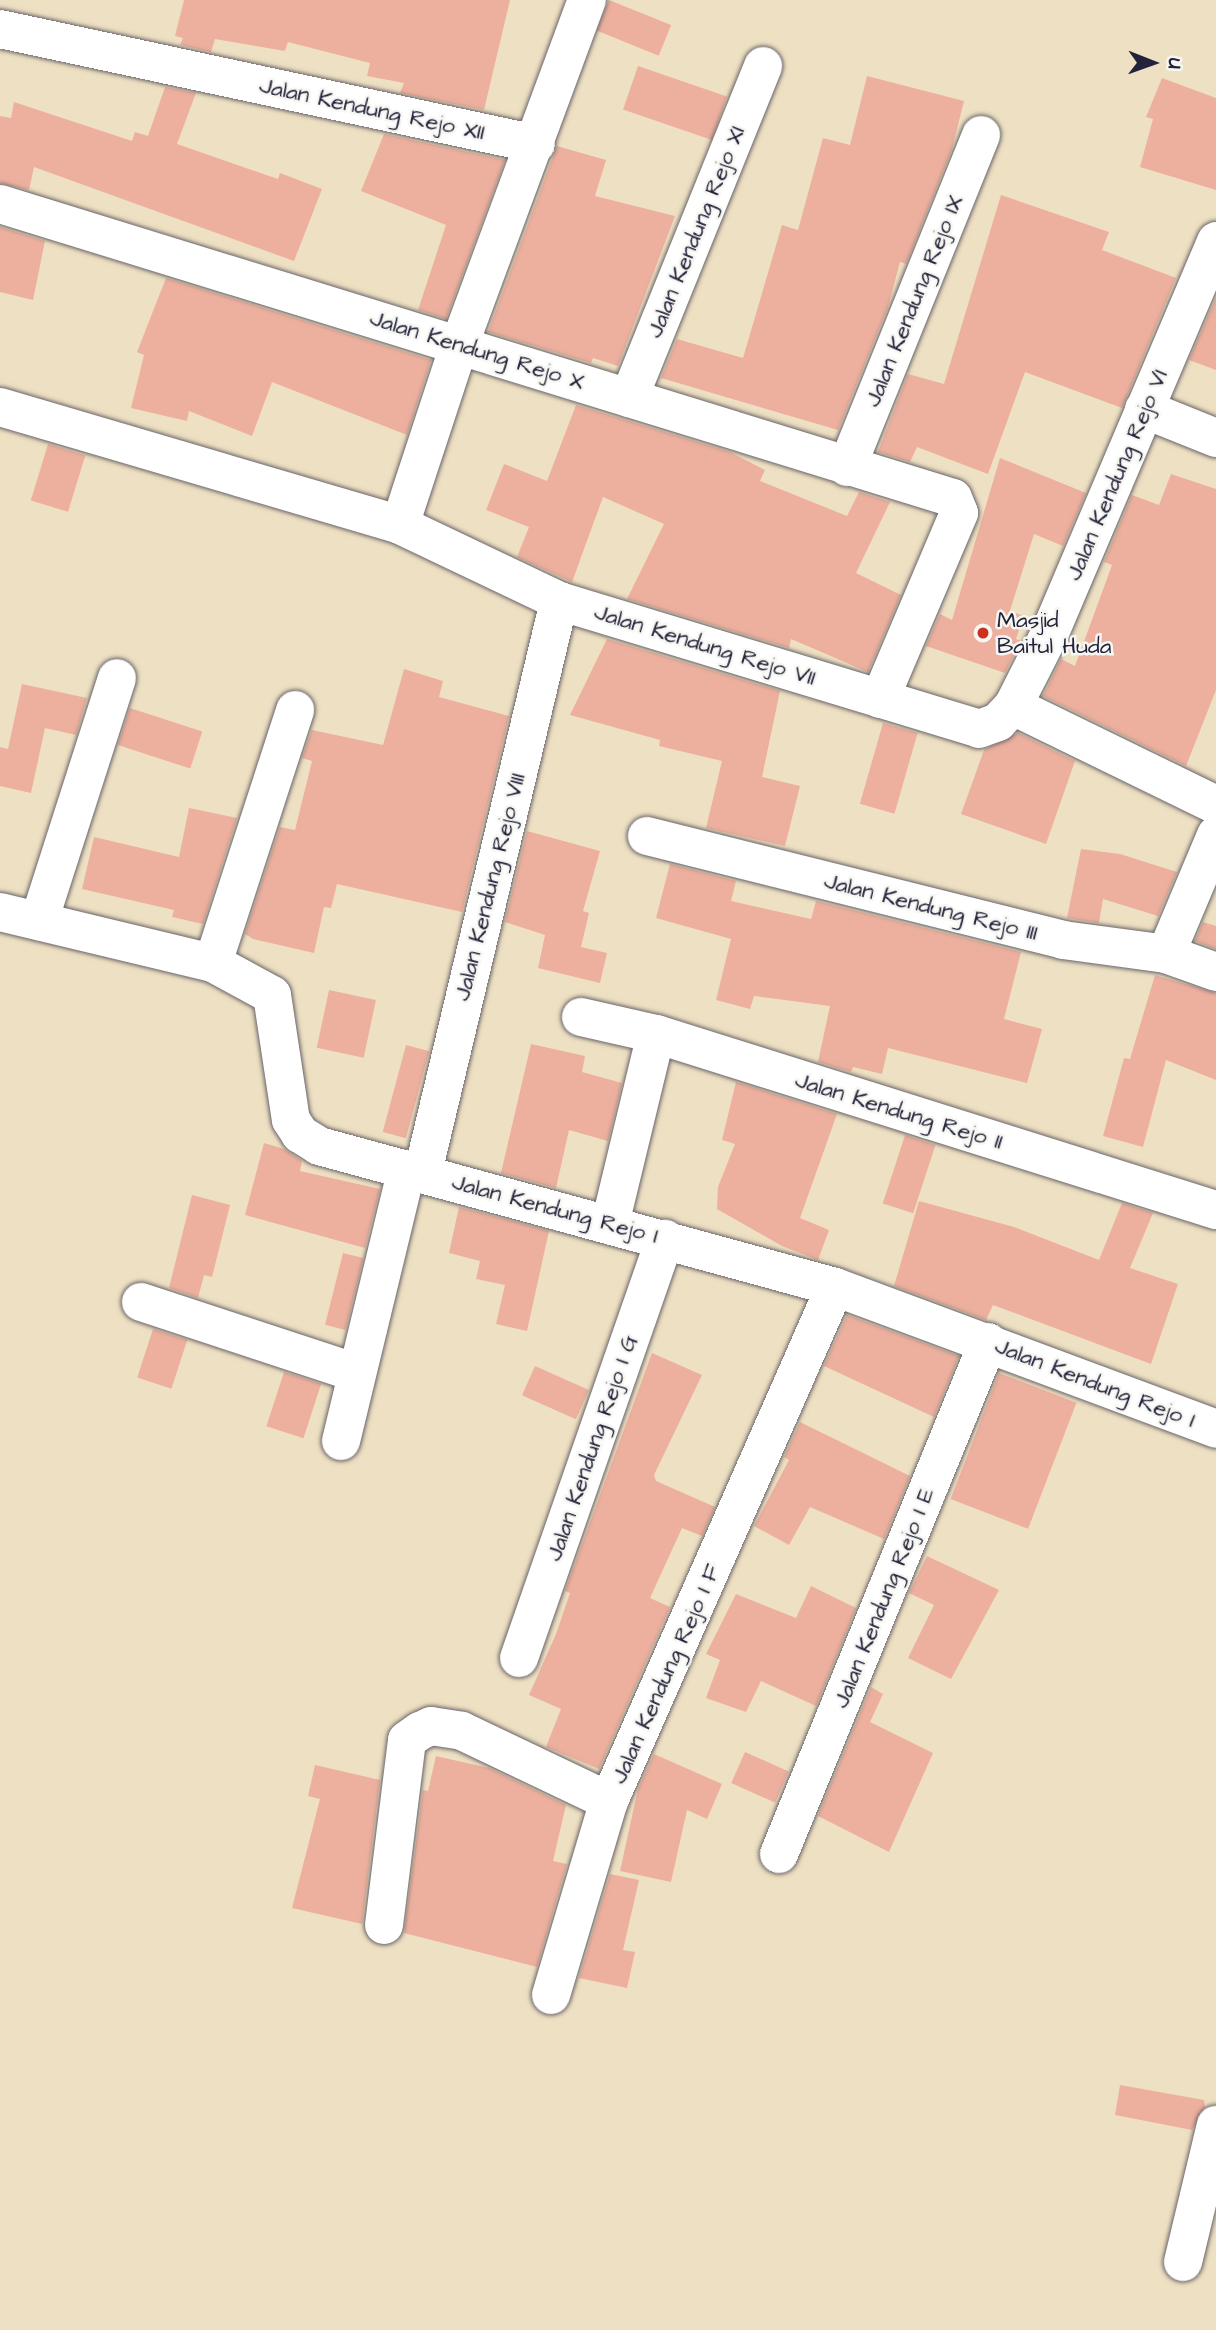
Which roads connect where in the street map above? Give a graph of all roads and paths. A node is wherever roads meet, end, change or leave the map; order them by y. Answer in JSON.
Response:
{"nodes":[{"id":1,"x":587,"y":0,"type":"edge"},
{"id":2,"x":0,"y":29,"type":"edge"},
{"id":3,"x":763,"y":66,"type":"dead end"},
{"id":4,"x":981,"y":135,"type":"dead end"},
{"id":5,"x":536,"y":144,"type":"junction"},
{"id":6,"x":0,"y":204,"type":"edge"},
{"id":7,"x":1216,"y":241,"type":"edge"},
{"id":8,"x":460,"y":343,"type":"junction"},
{"id":9,"x":629,"y":398,"type":"junction"},
{"id":10,"x":0,"y":407,"type":"edge"},
{"id":11,"x":1144,"y":408,"type":"junction"},
{"id":12,"x":1216,"y":438,"type":"edge"},
{"id":13,"x":847,"y":467,"type":"junction"},
{"id":14,"x":400,"y":525,"type":"junction"},
{"id":15,"x":559,"y":601,"type":"junction"},
{"id":16,"x":117,"y":678,"type":"dead end"},
{"id":17,"x":880,"y":699,"type":"junction"},
{"id":18,"x":1013,"y":706,"type":"junction"},
{"id":19,"x":295,"y":709,"type":"dead end"},
{"id":20,"x":1216,"y":805,"type":"edge"},
{"id":21,"x":1216,"y":835,"type":"edge"},
{"id":22,"x":647,"y":836,"type":"dead end"},
{"id":23,"x":0,"y":912,"type":"edge"},
{"id":24,"x":39,"y":921,"type":"junction"},
{"id":25,"x":1166,"y":954,"type":"junction"},
{"id":26,"x":213,"y":963,"type":"junction"},
{"id":27,"x":1216,"y":972,"type":"edge"},
{"id":28,"x":581,"y":1017,"type":"dead end"},
{"id":29,"x":656,"y":1034,"type":"junction"},
{"id":30,"x":415,"y":1171,"type":"junction"},
{"id":31,"x":1216,"y":1210,"type":"edge"},
{"id":32,"x":610,"y":1224,"type":"junction"},
{"id":33,"x":665,"y":1239,"type":"junction"},
{"id":34,"x":835,"y":1287,"type":"junction"},
{"id":35,"x":141,"y":1302,"type":"dead end"},
{"id":36,"x":988,"y":1342,"type":"junction"},
{"id":37,"x":357,"y":1373,"type":"junction"},
{"id":38,"x":1215,"y":1425,"type":"edge"},
{"id":39,"x":341,"y":1441,"type":"dead end"},
{"id":40,"x":519,"y":1658,"type":"dead end"},
{"id":41,"x":609,"y":1801,"type":"junction"},
{"id":42,"x":779,"y":1854,"type":"dead end"},
{"id":43,"x":384,"y":1925,"type":"dead end"},
{"id":44,"x":551,"y":1995,"type":"dead end"},
{"id":45,"x":1216,"y":2125,"type":"edge"},
{"id":46,"x":1183,"y":2262,"type":"dead end"}],
"edges":[{"from":1,"to":5,"type":"street"},
{"from":2,"to":5,"type":"street","name":"Jalan Kendung Rejo XII"},
{"from":3,"to":9,"type":"street","name":"Jalan Kendung Rejo XI"},
{"from":4,"to":13,"type":"street","name":"Jalan Kendung Rejo IX"},
{"from":5,"to":8,"type":"street"},
{"from":6,"to":8,"type":"street","name":"Jalan Kendung Rejo X"},
{"from":7,"to":11,"type":"street","name":"Jalan Kendung Rejo VI"},
{"from":8,"to":9,"type":"street","name":"Jalan Kendung Rejo X"},
{"from":8,"to":14,"type":"street"},
{"from":9,"to":13,"type":"street","name":"Jalan Kendung Rejo X"},
{"from":10,"to":14,"type":"street","name":"Jalan Kendung Rejo VII"},
{"from":11,"to":12,"type":"street"},
{"from":11,"to":18,"type":"street","name":"Jalan Kendung Rejo VI"},
{"from":13,"to":17,"type":"street","name":"Jalan Kendung Rejo X"},
{"from":14,"to":15,"type":"street","name":"Jalan Kendung Rejo VII"},
{"from":15,"to":17,"type":"street","name":"Jalan Kendung Rejo VII"},
{"from":15,"to":30,"type":"street","name":"Jalan Kendung Rejo VIII"},
{"from":16,"to":24,"type":"street"},
{"from":17,"to":18,"type":"street","name":"Jalan Kendung Rejo VII"},
{"from":18,"to":20,"type":"street"},
{"from":19,"to":26,"type":"street"},
{"from":21,"to":25,"type":"street"},
{"from":22,"to":25,"type":"street","name":"Jalan Kendung Rejo III"},
{"from":23,"to":24,"type":"street","name":"Jalan Kendung Rejo I"},
{"from":24,"to":26,"type":"street","name":"Jalan Kendung Rejo I"},
{"from":25,"to":27,"type":"street","name":"Jalan Kendung Rejo III"},
{"from":26,"to":30,"type":"street","name":"Jalan Kendung Rejo I"},
{"from":28,"to":29,"type":"street","name":"Jalan Kendung Rejo II"},
{"from":29,"to":31,"type":"street","name":"Jalan Kendung Rejo II"},
{"from":29,"to":32,"type":"street"},
{"from":30,"to":32,"type":"street","name":"Jalan Kendung Rejo I"},
{"from":30,"to":37,"type":"street","name":"Jalan Kendung Rejo VIII"},
{"from":32,"to":33,"type":"street","name":"Jalan Kendung Rejo I"},
{"from":33,"to":34,"type":"street","name":"Jalan Kendung Rejo I"},
{"from":33,"to":40,"type":"street","name":"Jalan Kendung Rejo I G"},
{"from":34,"to":36,"type":"street","name":"Jalan Kendung Rejo I"},
{"from":34,"to":41,"type":"street","name":"Jalan Kendung Rejo I F"},
{"from":35,"to":37,"type":"street"},
{"from":36,"to":38,"type":"street","name":"Jalan Kendung Rejo I"},
{"from":36,"to":42,"type":"street","name":"Jalan Kendung Rejo I E"},
{"from":37,"to":39,"type":"street","name":"Jalan Kendung Rejo VIII"},
{"from":41,"to":43,"type":"street","name":"Jalan Kendung Rejo I F"},
{"from":41,"to":44,"type":"street"},
{"from":45,"to":46,"type":"street"}]}
